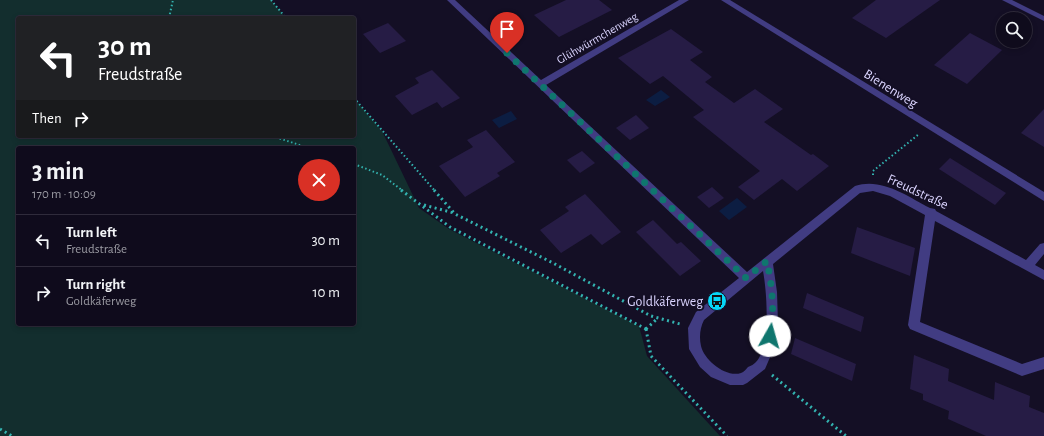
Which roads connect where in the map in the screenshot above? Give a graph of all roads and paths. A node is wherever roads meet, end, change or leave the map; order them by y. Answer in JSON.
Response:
{"nodes":[{"id":1,"x":173,"y":0,"type":"edge"},
{"id":2,"x":271,"y":0,"type":"edge"},
{"id":3,"x":451,"y":0,"type":"edge"},
{"id":4,"x":685,"y":0,"type":"edge"},
{"id":5,"x":725,"y":0,"type":"edge"},
{"id":6,"x":1006,"y":0,"type":"edge"},
{"id":7,"x":169,"y":16,"type":"edge"},
{"id":8,"x":284,"y":16,"type":"edge"},
{"id":9,"x":1044,"y":19,"type":"edge"},
{"id":10,"x":541,"y":84,"type":"junction"},
{"id":11,"x":356,"y":100,"type":"edge"},
{"id":12,"x":928,"y":127,"type":"junction"},
{"id":13,"x":278,"y":138,"type":"edge"},
{"id":14,"x":303,"y":146,"type":"edge"},
{"id":15,"x":356,"y":165,"type":"edge"},
{"id":16,"x":873,"y":187,"type":"junction"},
{"id":17,"x":1044,"y":197,"type":"edge"},
{"id":18,"x":421,"y":204,"type":"junction"},
{"id":19,"x":931,"y":212,"type":"junction"},
{"id":20,"x":455,"y":214,"type":"junction"},
{"id":21,"x":1044,"y":247,"type":"edge"},
{"id":22,"x":767,"y":261,"type":"junction"},
{"id":23,"x":1027,"y":266,"type":"junction"},
{"id":24,"x":1044,"y":275,"type":"edge"},
{"id":25,"x":746,"y":278,"type":"junction"},
{"id":26,"x":658,"y":318,"type":"junction"},
{"id":27,"x":694,"y":328,"type":"junction"},
{"id":28,"x":646,"y":329,"type":"junction"},
{"id":29,"x":1044,"y":363,"type":"edge"},
{"id":30,"x":761,"y":365,"type":"junction"},
{"id":31,"x":0,"y":429,"type":"edge"},
{"id":32,"x":12,"y":436,"type":"edge"},
{"id":33,"x":727,"y":436,"type":"edge"},
{"id":34,"x":846,"y":436,"type":"edge"}],
"edges":[{"from":1,"to":7,"type":"path"},
{"from":2,"to":8,"type":"path"},
{"from":3,"to":10,"type":"street"},
{"from":4,"to":10,"type":"street","name":"Glühwürmchenweg"},
{"from":5,"to":12,"type":"street","name":"Bienenweg"},
{"from":6,"to":9,"type":"street"},
{"from":10,"to":25,"type":"street"},
{"from":11,"to":20,"type":"path"},
{"from":12,"to":16,"type":"path"},
{"from":12,"to":17,"type":"street","name":"Bienenweg"},
{"from":13,"to":14,"type":"path"},
{"from":15,"to":18,"type":"path"},
{"from":16,"to":19,"type":"street","name":"Freudstraße"},
{"from":16,"to":22,"type":"street","name":"Freudstraße"},
{"from":18,"to":20,"type":"path"},
{"from":18,"to":28,"type":"path"},
{"from":19,"to":23,"type":"street","name":"Freudstraße"},
{"from":19,"to":29,"type":"street"},
{"from":20,"to":26,"type":"path"},
{"from":21,"to":23,"type":"street"},
{"from":22,"to":25,"type":"street","name":"Freudstraße"},
{"from":22,"to":30,"type":"street"},
{"from":23,"to":24,"type":"street","name":"Freudstraße"},
{"from":25,"to":27,"type":"street","name":"Freudstraße"},
{"from":26,"to":27,"type":"path"},
{"from":26,"to":28,"type":"path"},
{"from":27,"to":30,"type":"street"},
{"from":28,"to":33,"type":"path"},
{"from":30,"to":34,"type":"path"},
{"from":31,"to":32,"type":"path"}]}
